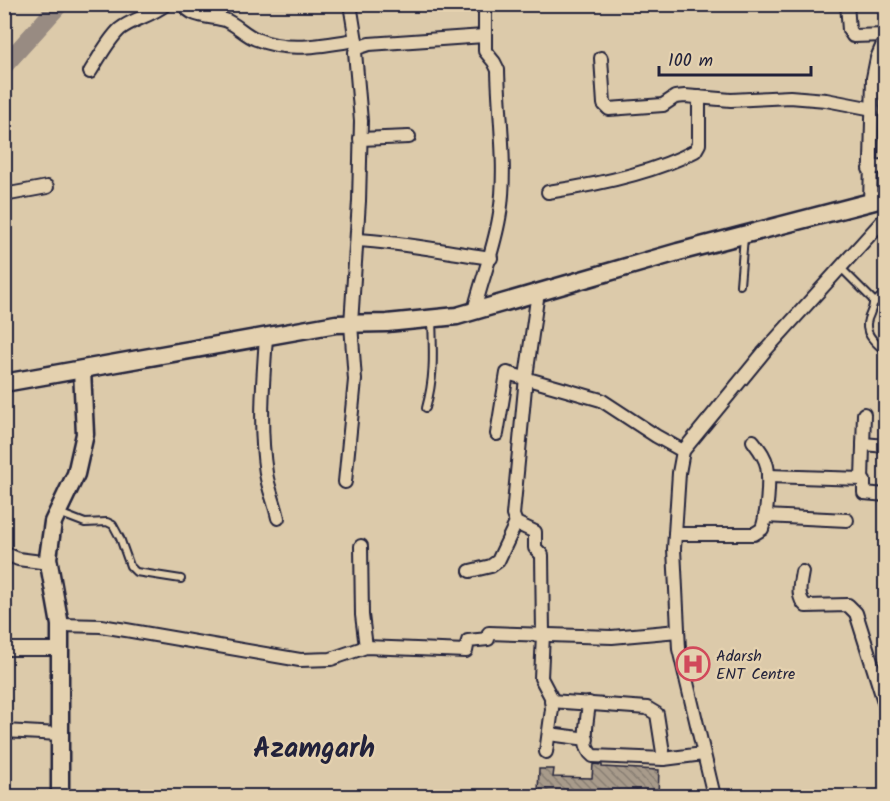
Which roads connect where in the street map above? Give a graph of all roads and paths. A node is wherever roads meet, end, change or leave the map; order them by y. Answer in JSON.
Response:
{"nodes":[{"id":1,"x":166,"y":4,"type":"edge"},
{"id":2,"x":184,"y":4,"type":"edge"},
{"id":3,"x":350,"y":4,"type":"edge"},
{"id":4,"x":485,"y":4,"type":"edge"},
{"id":5,"x":847,"y":4,"type":"edge"},
{"id":6,"x":484,"y":36,"type":"junction"},
{"id":7,"x":885,"y":36,"type":"edge"},
{"id":8,"x":357,"y":44,"type":"junction"},
{"id":9,"x":601,"y":58,"type":"dead end"},
{"id":10,"x":90,"y":72,"type":"dead end"},
{"id":11,"x":699,"y":97,"type":"junction"},
{"id":12,"x":873,"y":109,"type":"junction"},
{"id":13,"x":409,"y":137,"type":"dead end"},
{"id":14,"x":360,"y":139,"type":"junction"},
{"id":15,"x":885,"y":165,"type":"edge"},
{"id":16,"x":869,"y":169,"type":"junction"},
{"id":17,"x":47,"y":187,"type":"dead end"},
{"id":18,"x":548,"y":192,"type":"dead end"},
{"id":19,"x":4,"y":195,"type":"edge"},
{"id":20,"x":878,"y":201,"type":"edge"},
{"id":21,"x":885,"y":217,"type":"edge"},
{"id":22,"x":744,"y":235,"type":"junction"},
{"id":23,"x":357,"y":240,"type":"junction"},
{"id":24,"x":491,"y":258,"type":"junction"},
{"id":25,"x":840,"y":267,"type":"junction"},
{"id":26,"x":740,"y":285,"type":"dead end"},
{"id":27,"x":538,"y":292,"type":"junction"},
{"id":28,"x":885,"y":292,"type":"edge"},
{"id":29,"x":874,"y":303,"type":"junction"},
{"id":30,"x":474,"y":311,"type":"junction"},
{"id":31,"x":432,"y":319,"type":"junction"},
{"id":32,"x":351,"y":324,"type":"junction"},
{"id":33,"x":266,"y":337,"type":"junction"},
{"id":34,"x":885,"y":352,"type":"edge"},
{"id":35,"x":82,"y":370,"type":"junction"},
{"id":36,"x":526,"y":377,"type":"junction"},
{"id":37,"x":4,"y":383,"type":"edge"},
{"id":38,"x":426,"y":408,"type":"dead end"},
{"id":39,"x":864,"y":414,"type":"dead end"},
{"id":40,"x":497,"y":434,"type":"dead end"},
{"id":41,"x":753,"y":441,"type":"dead end"},
{"id":42,"x":863,"y":444,"type":"junction"},
{"id":43,"x":885,"y":446,"type":"edge"},
{"id":44,"x":683,"y":451,"type":"junction"},
{"id":45,"x":768,"y":476,"type":"junction"},
{"id":46,"x":862,"y":479,"type":"junction"},
{"id":47,"x":345,"y":482,"type":"dead end"},
{"id":48,"x":885,"y":495,"type":"edge"},
{"id":49,"x":58,"y":512,"type":"junction"},
{"id":50,"x":765,"y":516,"type":"junction"},
{"id":51,"x":278,"y":518,"type":"dead end"},
{"id":52,"x":847,"y":520,"type":"dead end"},
{"id":53,"x":516,"y":523,"type":"junction"},
{"id":54,"x":675,"y":534,"type":"junction"},
{"id":55,"x":361,"y":546,"type":"dead end"},
{"id":56,"x":4,"y":553,"type":"edge"},
{"id":57,"x":49,"y":563,"type":"junction"},
{"id":58,"x":470,"y":571,"type":"dead end"},
{"id":59,"x":802,"y":572,"type":"dead end"},
{"id":60,"x":181,"y":579,"type":"dead end"},
{"id":61,"x":60,"y":625,"type":"junction"},
{"id":62,"x":678,"y":631,"type":"junction"},
{"id":63,"x":543,"y":634,"type":"junction"},
{"id":64,"x":366,"y":647,"type":"junction"},
{"id":65,"x":4,"y":649,"type":"edge"},
{"id":66,"x":60,"y":649,"type":"junction"},
{"id":67,"x":551,"y":700,"type":"junction"},
{"id":68,"x":589,"y":703,"type":"junction"},
{"id":69,"x":885,"y":708,"type":"edge"},
{"id":70,"x":4,"y":731,"type":"edge"},
{"id":71,"x":60,"y":734,"type":"junction"},
{"id":72,"x":549,"y":734,"type":"junction"},
{"id":73,"x":587,"y":740,"type":"junction"},
{"id":74,"x":546,"y":752,"type":"dead end"},
{"id":75,"x":703,"y":754,"type":"junction"},
{"id":76,"x":664,"y":759,"type":"junction"},
{"id":77,"x":60,"y":796,"type":"edge"},
{"id":78,"x":714,"y":796,"type":"edge"}],
"edges":[{"from":1,"to":10,"type":"street"},
{"from":2,"to":8,"type":"street"},
{"from":3,"to":8,"type":"street"},
{"from":4,"to":6,"type":"street"},
{"from":5,"to":7,"type":"street"},
{"from":6,"to":8,"type":"street"},
{"from":6,"to":24,"type":"street"},
{"from":7,"to":12,"type":"street"},
{"from":8,"to":14,"type":"street"},
{"from":9,"to":11,"type":"street"},
{"from":11,"to":12,"type":"street"},
{"from":11,"to":18,"type":"street"},
{"from":12,"to":16,"type":"street"},
{"from":13,"to":14,"type":"street"},
{"from":14,"to":23,"type":"street"},
{"from":15,"to":16,"type":"street"},
{"from":16,"to":20,"type":"street"},
{"from":17,"to":19,"type":"street"},
{"from":20,"to":22,"type":"street"},
{"from":21,"to":25,"type":"street"},
{"from":22,"to":26,"type":"lane"},
{"from":22,"to":27,"type":"street"},
{"from":23,"to":24,"type":"street"},
{"from":23,"to":32,"type":"street"},
{"from":24,"to":30,"type":"street"},
{"from":25,"to":29,"type":"lane"},
{"from":25,"to":44,"type":"street"},
{"from":27,"to":30,"type":"street"},
{"from":27,"to":36,"type":"street"},
{"from":28,"to":29,"type":"lane"},
{"from":29,"to":34,"type":"lane"},
{"from":30,"to":31,"type":"street"},
{"from":31,"to":32,"type":"street"},
{"from":31,"to":38,"type":"lane"},
{"from":32,"to":33,"type":"street"},
{"from":32,"to":47,"type":"street"},
{"from":33,"to":35,"type":"street"},
{"from":33,"to":51,"type":"street"},
{"from":35,"to":37,"type":"street"},
{"from":35,"to":49,"type":"street"},
{"from":36,"to":40,"type":"street"},
{"from":36,"to":44,"type":"street"},
{"from":36,"to":53,"type":"street"},
{"from":39,"to":42,"type":"street"},
{"from":41,"to":45,"type":"street"},
{"from":42,"to":43,"type":"street"},
{"from":42,"to":46,"type":"street"},
{"from":44,"to":54,"type":"street"},
{"from":45,"to":46,"type":"street"},
{"from":45,"to":50,"type":"street"},
{"from":46,"to":48,"type":"street"},
{"from":49,"to":57,"type":"street"},
{"from":49,"to":60,"type":"lane"},
{"from":50,"to":52,"type":"street"},
{"from":50,"to":54,"type":"street"},
{"from":53,"to":58,"type":"street"},
{"from":53,"to":63,"type":"street"},
{"from":54,"to":62,"type":"street"},
{"from":55,"to":64,"type":"street"},
{"from":56,"to":57,"type":"street"},
{"from":57,"to":61,"type":"street"},
{"from":59,"to":69,"type":"street"},
{"from":61,"to":64,"type":"street"},
{"from":61,"to":66,"type":"street"},
{"from":62,"to":63,"type":"street"},
{"from":62,"to":75,"type":"street"},
{"from":63,"to":64,"type":"street"},
{"from":63,"to":67,"type":"street"},
{"from":65,"to":66,"type":"street"},
{"from":66,"to":71,"type":"street"},
{"from":67,"to":68,"type":"street"},
{"from":67,"to":72,"type":"street"},
{"from":68,"to":73,"type":"street"},
{"from":68,"to":76,"type":"street"},
{"from":70,"to":71,"type":"street"},
{"from":71,"to":77,"type":"street"},
{"from":72,"to":73,"type":"street"},
{"from":72,"to":74,"type":"street"},
{"from":73,"to":76,"type":"street"},
{"from":75,"to":76,"type":"street"},
{"from":75,"to":78,"type":"street"}]}
